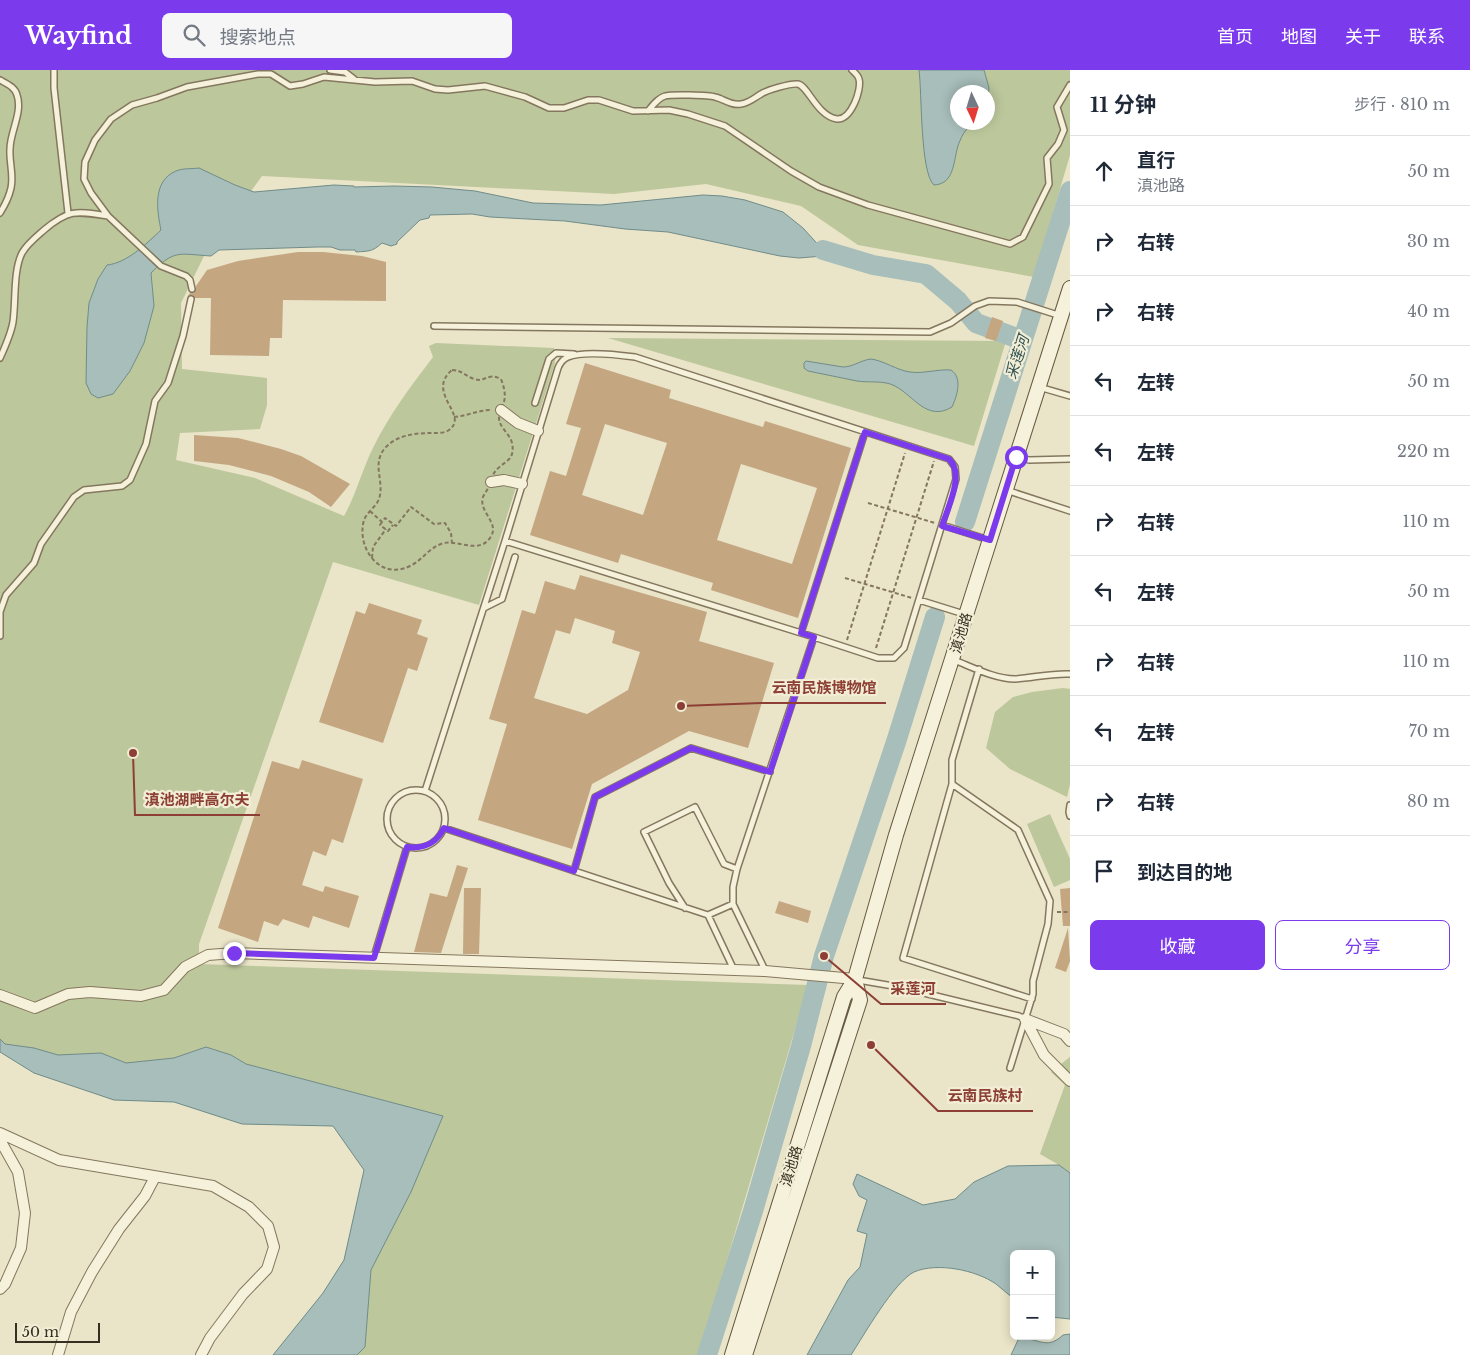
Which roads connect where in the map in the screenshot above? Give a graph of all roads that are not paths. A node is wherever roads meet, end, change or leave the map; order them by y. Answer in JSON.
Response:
{"nodes":[{"id":1,"x":54,"y":70,"type":"edge"},
{"id":2,"x":330,"y":70,"type":"edge"},
{"id":3,"x":852,"y":70,"type":"edge"},
{"id":4,"x":0,"y":80,"type":"edge"},
{"id":5,"x":355,"y":80,"type":"junction"},
{"id":6,"x":1070,"y":85,"type":"edge"},
{"id":7,"x":648,"y":110,"type":"junction"},
{"id":8,"x":0,"y":213,"type":"edge"},
{"id":9,"x":68,"y":213,"type":"junction"},
{"id":10,"x":108,"y":216,"type":"junction"},
{"id":11,"x":1070,"y":288,"type":"edge"},
{"id":12,"x":192,"y":289,"type":"dead end"},
{"id":13,"x":191,"y":299,"type":"dead end"},
{"id":14,"x":1054,"y":314,"type":"junction"},
{"id":15,"x":434,"y":326,"type":"dead end"},
{"id":16,"x":577,"y":355,"type":"junction"},
{"id":17,"x":0,"y":358,"type":"edge"},
{"id":18,"x":1038,"y":387,"type":"junction"},
{"id":19,"x":1070,"y":396,"type":"edge"},
{"id":20,"x":535,"y":403,"type":"dead end"},
{"id":21,"x":501,"y":410,"type":"road end"},
{"id":22,"x":538,"y":432,"type":"junction"},
{"id":23,"x":865,"y":432,"type":"junction"},
{"id":24,"x":1016,"y":457,"type":"junction"},
{"id":25,"x":1070,"y":459,"type":"edge"},
{"id":26,"x":491,"y":482,"type":"road end"},
{"id":27,"x":522,"y":484,"type":"junction"},
{"id":28,"x":1006,"y":490,"type":"junction"},
{"id":29,"x":1070,"y":511,"type":"edge"},
{"id":30,"x":942,"y":526,"type":"junction"},
{"id":31,"x":990,"y":540,"type":"junction"},
{"id":32,"x":505,"y":541,"type":"junction"},
{"id":33,"x":515,"y":557,"type":"dead end"},
{"id":34,"x":919,"y":600,"type":"junction"},
{"id":35,"x":484,"y":608,"type":"junction"},
{"id":36,"x":967,"y":615,"type":"junction"},
{"id":37,"x":801,"y":633,"type":"junction"},
{"id":38,"x":0,"y":636,"type":"edge"},
{"id":39,"x":814,"y":637,"type":"junction"},
{"id":40,"x":952,"y":660,"type":"junction"},
{"id":41,"x":979,"y":669,"type":"junction"},
{"id":42,"x":1070,"y":674,"type":"edge"},
{"id":43,"x":770,"y":772,"type":"junction"},
{"id":44,"x":952,"y":784,"type":"junction"},
{"id":45,"x":425,"y":791,"type":"junction"},
{"id":46,"x":1070,"y":805,"type":"edge"},
{"id":47,"x":1070,"y":816,"type":"edge"},
{"id":48,"x":444,"y":828,"type":"junction"},
{"id":49,"x":407,"y":847,"type":"junction"},
{"id":50,"x":737,"y":869,"type":"junction"},
{"id":51,"x":574,"y":871,"type":"junction"},
{"id":52,"x":733,"y":904,"type":"junction"},
{"id":53,"x":685,"y":908,"type":"junction"},
{"id":54,"x":708,"y":915,"type":"junction"},
{"id":55,"x":374,"y":958,"type":"junction"},
{"id":56,"x":734,"y":970,"type":"junction"},
{"id":57,"x":765,"y":971,"type":"junction"},
{"id":58,"x":855,"y":979,"type":"junction"},
{"id":59,"x":0,"y":995,"type":"edge"},
{"id":60,"x":1032,"y":999,"type":"junction"},
{"id":61,"x":1025,"y":1018,"type":"junction"},
{"id":62,"x":1070,"y":1041,"type":"edge"},
{"id":63,"x":1010,"y":1068,"type":"dead end"},
{"id":64,"x":1070,"y":1081,"type":"edge"},
{"id":65,"x":0,"y":1133,"type":"edge"},
{"id":66,"x":0,"y":1140,"type":"edge"},
{"id":67,"x":155,"y":1177,"type":"junction"},
{"id":68,"x":0,"y":1289,"type":"edge"},
{"id":69,"x":58,"y":1355,"type":"edge"},
{"id":70,"x":201,"y":1355,"type":"edge"},
{"id":71,"x":732,"y":1355,"type":"edge"},
{"id":72,"x":745,"y":1355,"type":"edge"}],
"edges":[{"from":1,"to":9,"type":"lane"},
{"from":2,"to":5,"type":"lane"},
{"from":3,"to":7,"type":"lane"},
{"from":4,"to":8,"type":"lane"},
{"from":5,"to":7,"type":"lane"},
{"from":5,"to":10,"type":"lane"},
{"from":6,"to":7,"type":"lane"},
{"from":9,"to":10,"type":"lane"},
{"from":9,"to":17,"type":"lane"},
{"from":10,"to":12,"type":"lane"},
{"from":11,"to":14,"type":"main road","name":"滇池路"},
{"from":13,"to":38,"type":"lane"},
{"from":14,"to":15,"type":"lane"},
{"from":14,"to":18,"type":"main road","name":"滇池路"},
{"from":16,"to":20,"type":"lane"},
{"from":16,"to":22,"type":"lane"},
{"from":16,"to":23,"type":"lane"},
{"from":18,"to":19,"type":"lane"},
{"from":18,"to":24,"type":"main road","name":"滇池路"},
{"from":21,"to":22,"type":"street"},
{"from":22,"to":27,"type":"lane"},
{"from":23,"to":30,"type":"lane"},
{"from":23,"to":37,"type":"lane"},
{"from":24,"to":25,"type":"lane"},
{"from":24,"to":28,"type":"main road","name":"滇池路"},
{"from":26,"to":27,"type":"street"},
{"from":27,"to":32,"type":"lane"},
{"from":28,"to":29,"type":"lane"},
{"from":28,"to":31,"type":"main road","name":"滇池路"},
{"from":30,"to":31,"type":"lane"},
{"from":30,"to":34,"type":"lane"},
{"from":31,"to":36,"type":"main road","name":"滇池路"},
{"from":32,"to":35,"type":"lane"},
{"from":32,"to":37,"type":"lane"},
{"from":33,"to":35,"type":"lane"},
{"from":34,"to":36,"type":"lane"},
{"from":34,"to":39,"type":"lane"},
{"from":35,"to":45,"type":"lane"},
{"from":36,"to":40,"type":"main road","name":"滇池路"},
{"from":37,"to":39,"type":"lane"},
{"from":39,"to":43,"type":"lane"},
{"from":40,"to":41,"type":"lane"},
{"from":40,"to":58,"type":"main road","name":"滇池路"},
{"from":41,"to":42,"type":"lane"},
{"from":41,"to":44,"type":"lane"},
{"from":43,"to":50,"type":"lane"},
{"from":43,"to":51,"type":"lane"},
{"from":44,"to":60,"type":"lane"},
{"from":44,"to":60,"type":"lane"},
{"from":45,"to":48,"type":"lane"},
{"from":45,"to":49,"type":"lane"},
{"from":46,"to":47,"type":"lane"},
{"from":48,"to":49,"type":"lane"},
{"from":48,"to":51,"type":"lane"},
{"from":49,"to":55,"type":"lane"},
{"from":50,"to":52,"type":"lane"},
{"from":50,"to":53,"type":"lane"},
{"from":51,"to":53,"type":"lane"},
{"from":52,"to":54,"type":"lane"},
{"from":52,"to":57,"type":"lane"},
{"from":53,"to":54,"type":"lane"},
{"from":54,"to":56,"type":"lane"},
{"from":55,"to":56,"type":"street"},
{"from":55,"to":59,"type":"street"},
{"from":56,"to":57,"type":"street"},
{"from":57,"to":58,"type":"street"},
{"from":58,"to":61,"type":"lane"},
{"from":58,"to":71,"type":"main road","name":"滇池路"},
{"from":58,"to":72,"type":"main road","name":"滇池路"},
{"from":60,"to":61,"type":"lane"},
{"from":61,"to":62,"type":"street"},
{"from":61,"to":63,"type":"lane"},
{"from":61,"to":64,"type":"street"},
{"from":65,"to":67,"type":"street"},
{"from":66,"to":68,"type":"street"},
{"from":67,"to":69,"type":"street"},
{"from":67,"to":70,"type":"street"}]}
